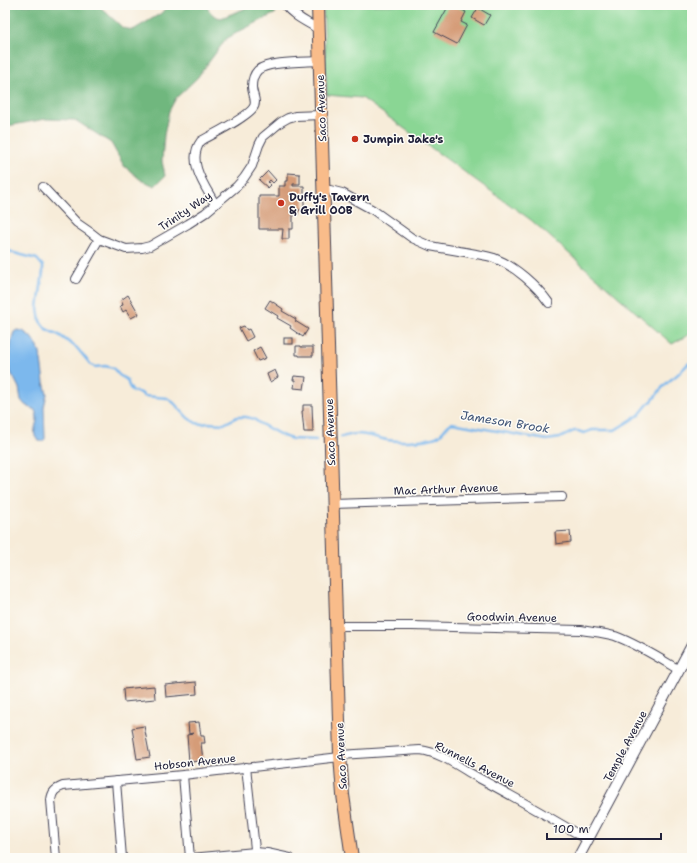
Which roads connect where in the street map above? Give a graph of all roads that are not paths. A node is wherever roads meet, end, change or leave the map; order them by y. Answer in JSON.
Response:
{"nodes":[{"id":1,"x":285,"y":5,"type":"edge"},
{"id":2,"x":318,"y":5,"type":"edge"},
{"id":3,"x":318,"y":29,"type":"junction"},
{"id":4,"x":319,"y":61,"type":"junction"},
{"id":5,"x":321,"y":115,"type":"junction"},
{"id":6,"x":43,"y":187,"type":"dead end"},
{"id":7,"x":323,"y":190,"type":"junction"},
{"id":8,"x":215,"y":204,"type":"junction"},
{"id":9,"x":99,"y":239,"type":"junction"},
{"id":10,"x":76,"y":279,"type":"dead end"},
{"id":11,"x":549,"y":303,"type":"dead end"},
{"id":12,"x":562,"y":497,"type":"dead end"},
{"id":13,"x":332,"y":504,"type":"junction"},
{"id":14,"x":336,"y":626,"type":"junction"},
{"id":15,"x":692,"y":645,"type":"edge"},
{"id":16,"x":679,"y":670,"type":"junction"},
{"id":17,"x":340,"y":756,"type":"junction"},
{"id":18,"x":246,"y":767,"type":"junction"},
{"id":19,"x":183,"y":775,"type":"junction"},
{"id":20,"x":116,"y":781,"type":"junction"},
{"id":21,"x":588,"y":840,"type":"junction"},
{"id":22,"x":256,"y":855,"type":"edge"},
{"id":23,"x":56,"y":858,"type":"edge"},
{"id":24,"x":122,"y":858,"type":"edge"},
{"id":25,"x":190,"y":858,"type":"edge"},
{"id":26,"x":290,"y":858,"type":"edge"},
{"id":27,"x":352,"y":858,"type":"edge"},
{"id":28,"x":578,"y":858,"type":"edge"}],
"edges":[{"from":1,"to":3,"type":"street"},
{"from":2,"to":3,"type":"main road","name":"Saco Avenue"},
{"from":3,"to":4,"type":"main road","name":"Saco Avenue"},
{"from":4,"to":5,"type":"main road","name":"Saco Avenue"},
{"from":4,"to":8,"type":"street"},
{"from":5,"to":7,"type":"main road","name":"Saco Avenue"},
{"from":5,"to":8,"type":"street","name":"Trinity Way"},
{"from":6,"to":9,"type":"street","name":"Trinity Way"},
{"from":7,"to":11,"type":"street"},
{"from":7,"to":13,"type":"main road","name":"Saco Avenue"},
{"from":8,"to":9,"type":"street","name":"Trinity Way"},
{"from":9,"to":10,"type":"street"},
{"from":12,"to":13,"type":"street","name":"Mac Arthur Avenue"},
{"from":13,"to":14,"type":"main road","name":"Saco Avenue"},
{"from":14,"to":16,"type":"street","name":"Goodwin Avenue"},
{"from":14,"to":17,"type":"main road","name":"Saco Avenue"},
{"from":15,"to":16,"type":"street","name":"Temple Avenue"},
{"from":16,"to":21,"type":"street","name":"Temple Avenue"},
{"from":17,"to":18,"type":"street","name":"Hobson Avenue"},
{"from":17,"to":21,"type":"street","name":"Runnells Avenue"},
{"from":17,"to":27,"type":"main road","name":"Saco Avenue"},
{"from":18,"to":19,"type":"street","name":"Hobson Avenue"},
{"from":18,"to":22,"type":"street"},
{"from":19,"to":20,"type":"street","name":"Hobson Avenue"},
{"from":19,"to":25,"type":"street"},
{"from":20,"to":23,"type":"street","name":"Hobson Avenue"},
{"from":20,"to":24,"type":"street"},
{"from":21,"to":28,"type":"street","name":"Temple Avenue"},
{"from":22,"to":25,"type":"street"},
{"from":22,"to":26,"type":"street"}]}
